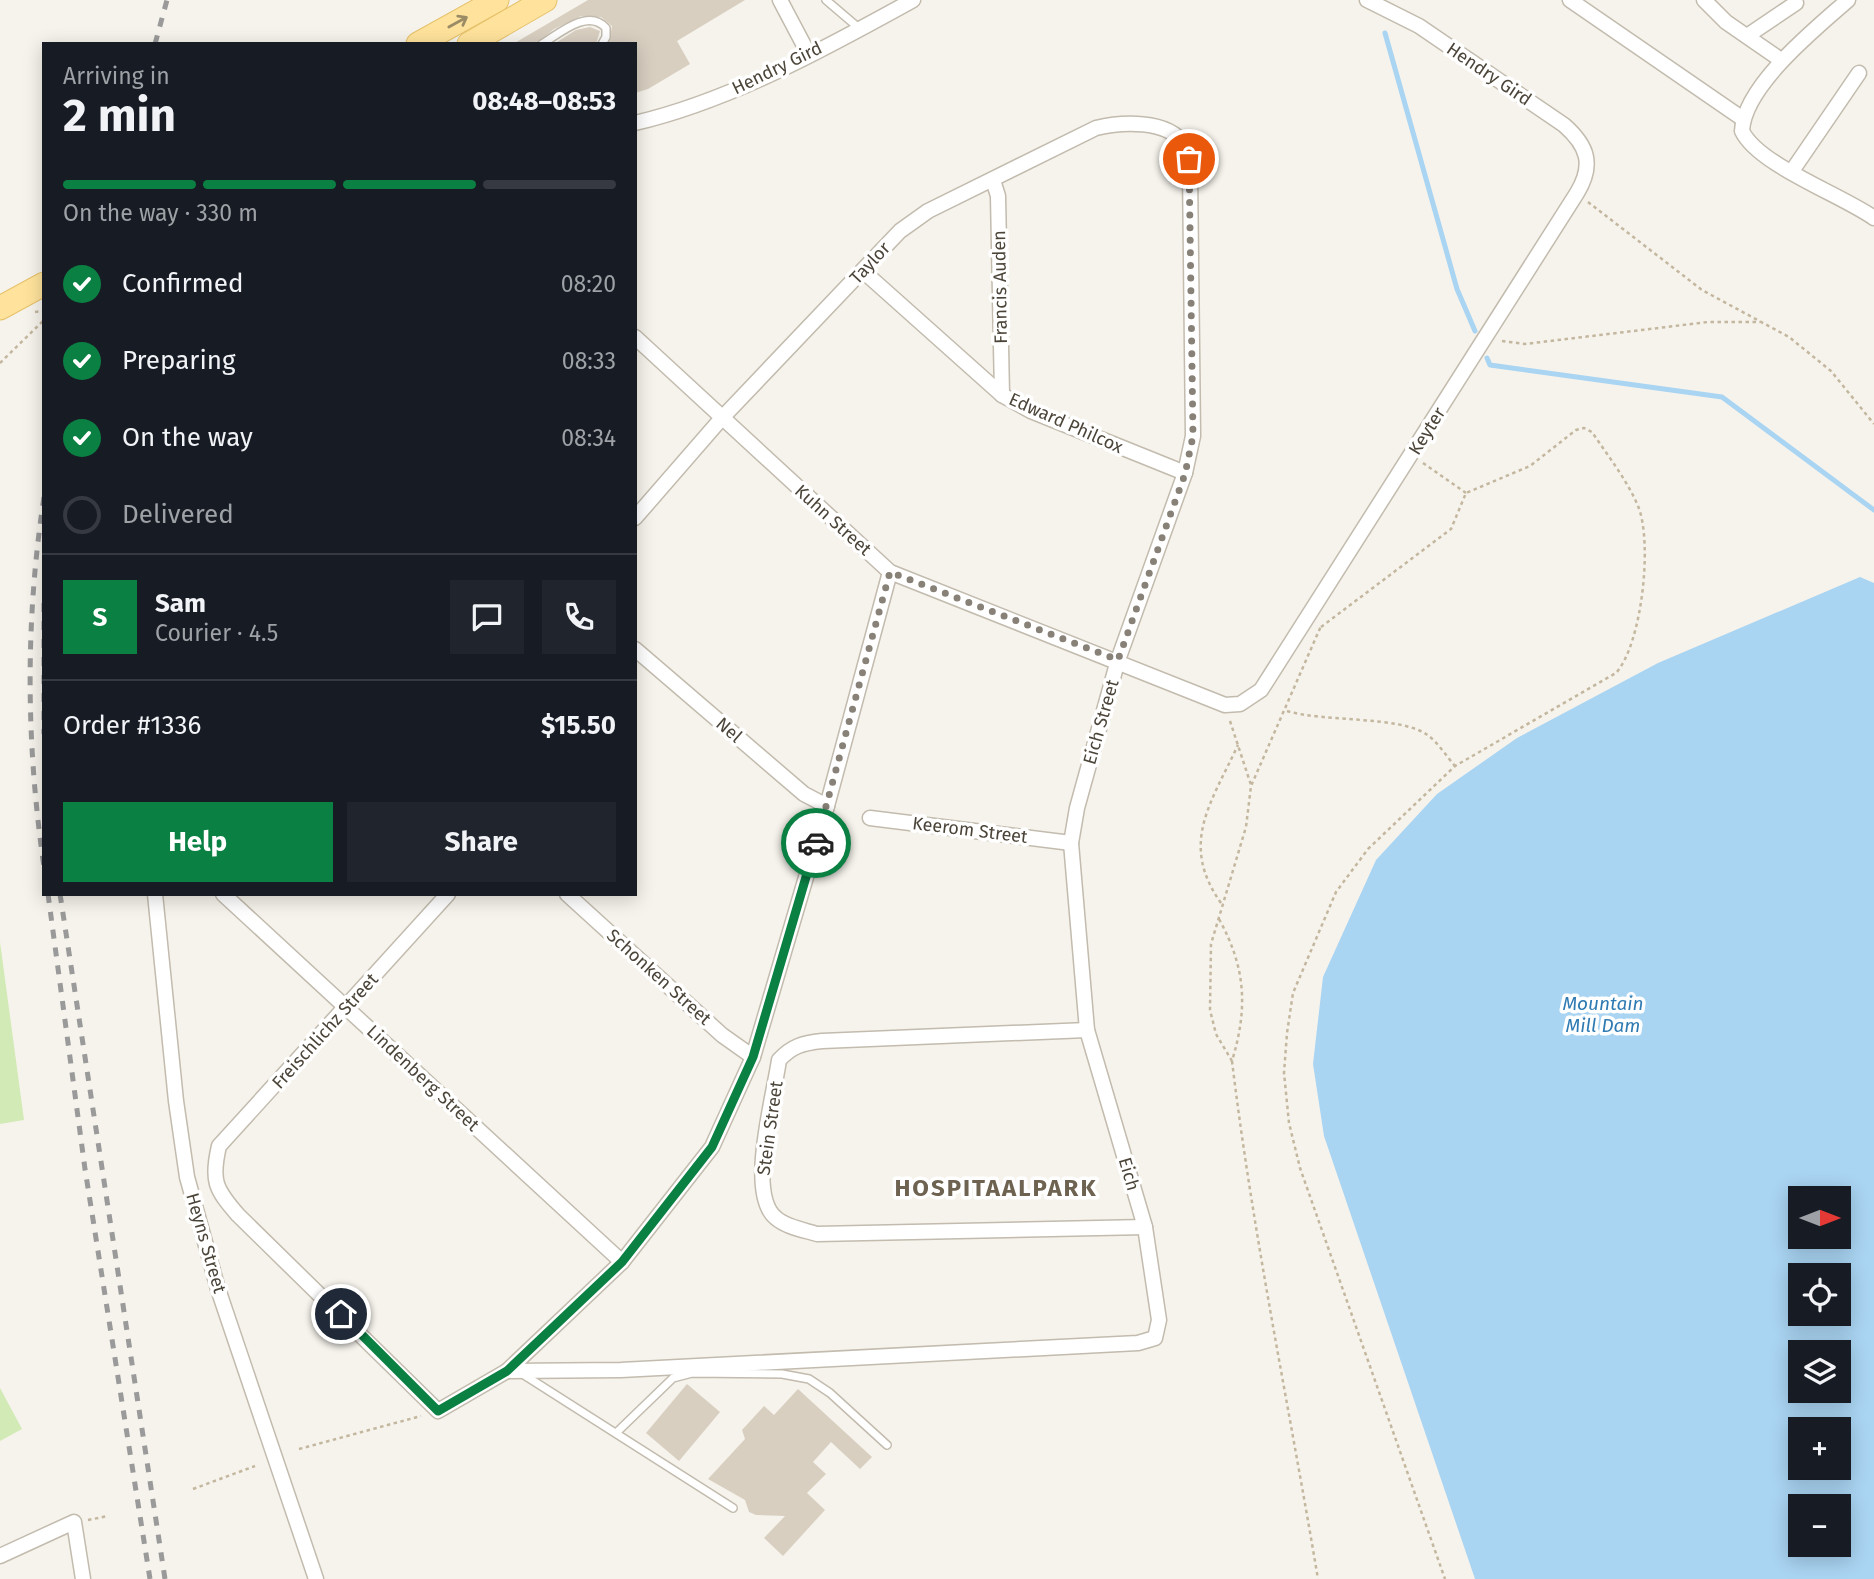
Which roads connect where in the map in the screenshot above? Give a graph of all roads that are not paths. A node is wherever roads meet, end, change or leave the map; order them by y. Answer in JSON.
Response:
{"nodes":[{"id":1,"x":496,"y":0,"type":"edge"},
{"id":2,"x":545,"y":0,"type":"edge"},
{"id":3,"x":780,"y":0,"type":"edge"},
{"id":4,"x":826,"y":0,"type":"edge"},
{"id":5,"x":913,"y":0,"type":"edge"},
{"id":6,"x":1367,"y":0,"type":"edge"},
{"id":7,"x":1570,"y":0,"type":"edge"},
{"id":8,"x":1704,"y":0,"type":"edge"},
{"id":9,"x":1848,"y":0,"type":"edge"},
{"id":10,"x":1796,"y":3,"type":"dead end"},
{"id":11,"x":860,"y":29,"type":"junction"},
{"id":12,"x":1747,"y":36,"type":"junction"},
{"id":13,"x":422,"y":42,"type":"edge"},
{"id":14,"x":472,"y":42,"type":"edge"},
{"id":15,"x":545,"y":42,"type":"edge"},
{"id":16,"x":603,"y":42,"type":"edge"},
{"id":17,"x":808,"y":53,"type":"junction"},
{"id":18,"x":1781,"y":60,"type":"junction"},
{"id":19,"x":1859,"y":73,"type":"dead end"},
{"id":20,"x":1743,"y":119,"type":"junction"},
{"id":21,"x":637,"y":122,"type":"edge"},
{"id":22,"x":1175,"y":134,"type":"joint"},
{"id":23,"x":1588,"y":169,"type":"joint"},
{"id":24,"x":1792,"y":171,"type":"junction"},
{"id":25,"x":993,"y":180,"type":"junction"},
{"id":26,"x":1874,"y":218,"type":"edge"},
{"id":27,"x":863,"y":271,"type":"junction"},
{"id":28,"x":42,"y":285,"type":"edge"},
{"id":29,"x":0,"y":308,"type":"edge"},
{"id":30,"x":637,"y":339,"type":"edge"},
{"id":31,"x":1002,"y":394,"type":"junction"},
{"id":32,"x":721,"y":419,"type":"junction"},
{"id":33,"x":1185,"y":474,"type":"junction"},
{"id":34,"x":637,"y":515,"type":"edge"},
{"id":35,"x":890,"y":572,"type":"junction"},
{"id":36,"x":637,"y":651,"type":"edge"},
{"id":37,"x":1118,"y":660,"type":"junction"},
{"id":38,"x":1225,"y":705,"type":"joint"},
{"id":39,"x":827,"y":806,"type":"junction"},
{"id":40,"x":870,"y":818,"type":"dead end"},
{"id":41,"x":1071,"y":843,"type":"junction"},
{"id":42,"x":155,"y":896,"type":"edge"},
{"id":43,"x":225,"y":896,"type":"edge"},
{"id":44,"x":446,"y":896,"type":"edge"},
{"id":45,"x":569,"y":896,"type":"edge"},
{"id":46,"x":347,"y":1007,"type":"junction"},
{"id":47,"x":1087,"y":1030,"type":"junction"},
{"id":48,"x":753,"y":1057,"type":"junction"},
{"id":49,"x":1145,"y":1227,"type":"junction"},
{"id":50,"x":622,"y":1262,"type":"junction"},
{"id":51,"x":512,"y":1371,"type":"junction"},
{"id":52,"x":616,"y":1433,"type":"junction"},
{"id":53,"x":887,"y":1444,"type":"dead end"},
{"id":54,"x":733,"y":1508,"type":"dead end"},
{"id":55,"x":0,"y":1556,"type":"edge"},
{"id":56,"x":83,"y":1579,"type":"edge"},
{"id":57,"x":316,"y":1579,"type":"edge"}],
"edges":[{"from":13,"to":1,"type":"main road","one_way":true},
{"from":2,"to":14,"type":"main road"},
{"from":3,"to":17,"type":"street"},
{"from":4,"to":11,"type":"lane"},
{"from":5,"to":11,"type":"street","name":"Hendry Gird"},
{"from":6,"to":23,"type":"street","name":"Hendry Gird"},
{"from":7,"to":20,"type":"street"},
{"from":8,"to":12,"type":"street"},
{"from":9,"to":18,"type":"street"},
{"from":10,"to":12,"type":"street"},
{"from":11,"to":17,"type":"street","name":"Hendry Gird"},
{"from":12,"to":18,"type":"street"},
{"from":15,"to":16,"type":"lane"},
{"from":17,"to":21,"type":"street","name":"Hendry Gird"},
{"from":18,"to":20,"type":"street"},
{"from":19,"to":24,"type":"street"},
{"from":20,"to":24,"type":"street"},
{"from":22,"to":25,"type":"street","name":"Taylor"},
{"from":22,"to":33,"type":"street","name":"Eich Street"},
{"from":23,"to":38,"type":"street","name":"Keyter"},
{"from":24,"to":26,"type":"street"},
{"from":25,"to":27,"type":"street","name":"Taylor"},
{"from":25,"to":31,"type":"street","name":"Francis Auden"},
{"from":27,"to":31,"type":"street","name":"Edward Philcox"},
{"from":27,"to":32,"type":"street","name":"Taylor"},
{"from":28,"to":29,"type":"main road"},
{"from":30,"to":32,"type":"street","name":"Kuhn Street"},
{"from":31,"to":33,"type":"street","name":"Edward Philcox"},
{"from":32,"to":34,"type":"street","name":"Taylor"},
{"from":32,"to":35,"type":"street","name":"Kuhn Street"},
{"from":33,"to":37,"type":"street","name":"Eich Street"},
{"from":35,"to":37,"type":"street","name":"Kuhn Street"},
{"from":35,"to":39,"type":"street"},
{"from":36,"to":39,"type":"street","name":"Nel"},
{"from":37,"to":38,"type":"street","name":"Kuhn Street"},
{"from":37,"to":41,"type":"street","name":"Eich Street"},
{"from":39,"to":48,"type":"street"},
{"from":40,"to":41,"type":"street","name":"Keerom Street"},
{"from":41,"to":47,"type":"street","name":"Eich Street"},
{"from":42,"to":57,"type":"street","name":"Heyns Street"},
{"from":43,"to":46,"type":"street","name":"Lindenberg Street"},
{"from":44,"to":46,"type":"street","name":"Freischlichz Street"},
{"from":45,"to":48,"type":"street","name":"Schonken Street"},
{"from":46,"to":50,"type":"street","name":"Lindenberg Street"},
{"from":46,"to":51,"type":"street","name":"Freischlichz Street"},
{"from":47,"to":49,"type":"street","name":"Eich"},
{"from":47,"to":49,"type":"street","name":"Stein Street"},
{"from":48,"to":50,"type":"street"},
{"from":49,"to":51,"type":"street","name":"Eich"},
{"from":50,"to":51,"type":"street"},
{"from":51,"to":52,"type":"lane"},
{"from":52,"to":53,"type":"lane"},
{"from":52,"to":54,"type":"lane"},
{"from":55,"to":56,"type":"street"}]}
